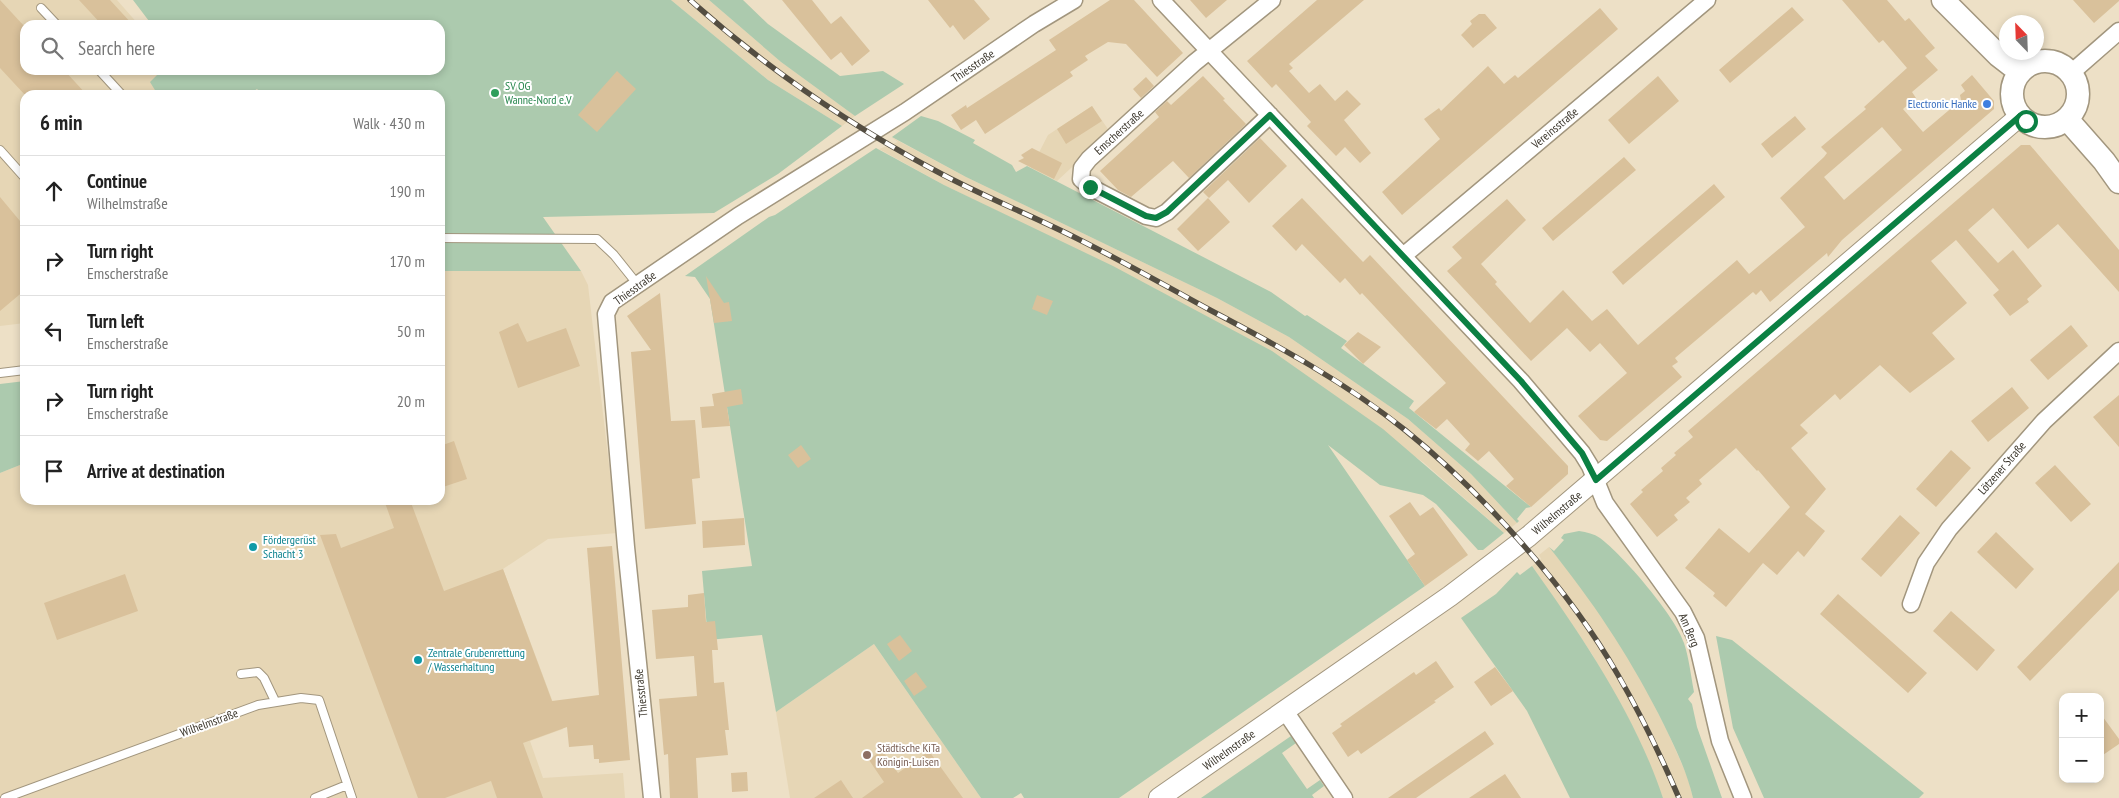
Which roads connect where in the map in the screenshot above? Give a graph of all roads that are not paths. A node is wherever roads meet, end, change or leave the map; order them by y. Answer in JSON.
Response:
{"nodes":[{"id":1,"x":1074,"y":0,"type":"edge"},
{"id":2,"x":1161,"y":0,"type":"edge"},
{"id":3,"x":1272,"y":0,"type":"edge"},
{"id":4,"x":1707,"y":0,"type":"edge"},
{"id":5,"x":1943,"y":0,"type":"edge"},
{"id":6,"x":41,"y":8,"type":"dead end"},
{"id":7,"x":52,"y":20,"type":"edge"},
{"id":8,"x":2119,"y":31,"type":"edge"},
{"id":9,"x":1211,"y":51,"type":"junction"},
{"id":10,"x":2020,"y":72,"type":"junction"},
{"id":11,"x":2071,"y":73,"type":"junction"},
{"id":12,"x":104,"y":75,"type":"edge"},
{"id":13,"x":117,"y":90,"type":"edge"},
{"id":14,"x":1270,"y":115,"type":"junction"},
{"id":15,"x":2020,"y":116,"type":"junction"},
{"id":16,"x":2067,"y":120,"type":"junction"},
{"id":17,"x":0,"y":150,"type":"edge"},
{"id":18,"x":20,"y":172,"type":"edge"},
{"id":19,"x":2119,"y":182,"type":"edge"},
{"id":20,"x":445,"y":238,"type":"edge"},
{"id":21,"x":1403,"y":256,"type":"junction"},
{"id":22,"x":638,"y":285,"type":"junction"},
{"id":23,"x":2119,"y":350,"type":"edge"},
{"id":24,"x":20,"y":371,"type":"edge"},
{"id":25,"x":0,"y":373,"type":"edge"},
{"id":26,"x":1596,"y":480,"type":"junction"},
{"id":27,"x":1911,"y":604,"type":"dead end"},
{"id":28,"x":241,"y":674,"type":"dead end"},
{"id":29,"x":275,"y":701,"type":"junction"},
{"id":30,"x":1285,"y":711,"type":"junction"},
{"id":31,"x":347,"y":785,"type":"junction"},
{"id":32,"x":5,"y":798,"type":"edge"},
{"id":33,"x":315,"y":798,"type":"edge"},
{"id":34,"x":352,"y":798,"type":"edge"},
{"id":35,"x":652,"y":798,"type":"edge"},
{"id":36,"x":1159,"y":798,"type":"edge"},
{"id":37,"x":1344,"y":798,"type":"edge"},
{"id":38,"x":1742,"y":798,"type":"edge"}],
"edges":[{"from":1,"to":22,"type":"street","name":"Thiesstraße"},
{"from":2,"to":9,"type":"street"},
{"from":3,"to":9,"type":"street"},
{"from":4,"to":21,"type":"street","name":"Vereinsstraße"},
{"from":5,"to":10,"type":"main road"},
{"from":6,"to":7,"type":"lane"},
{"from":8,"to":11,"type":"street"},
{"from":9,"to":14,"type":"street"},
{"from":9,"to":14,"type":"street","name":"Emscherstraße"},
{"from":10,"to":11,"type":"main road"},
{"from":10,"to":15,"type":"main road"},
{"from":11,"to":16,"type":"main road"},
{"from":12,"to":13,"type":"lane"},
{"from":14,"to":21,"type":"street"},
{"from":15,"to":16,"type":"main road"},
{"from":15,"to":26,"type":"street","name":"Wilhelmstraße"},
{"from":16,"to":19,"type":"main road"},
{"from":17,"to":18,"type":"lane"},
{"from":20,"to":22,"type":"lane"},
{"from":21,"to":26,"type":"street"},
{"from":22,"to":35,"type":"street","name":"Thiesstraße"},
{"from":23,"to":27,"type":"street","name":"Lötzener Straße"},
{"from":24,"to":25,"type":"lane"},
{"from":26,"to":30,"type":"street","name":"Wilhelmstraße"},
{"from":26,"to":38,"type":"street","name":"Am Berg"},
{"from":28,"to":29,"type":"lane"},
{"from":29,"to":31,"type":"lane","name":"Wilhelmstraße"},
{"from":29,"to":32,"type":"lane","name":"Wilhelmstraße"},
{"from":30,"to":36,"type":"street","name":"Wilhelmstraße"},
{"from":30,"to":37,"type":"street"},
{"from":31,"to":33,"type":"lane"},
{"from":31,"to":34,"type":"lane","name":"Wilhelmstraße"}]}
